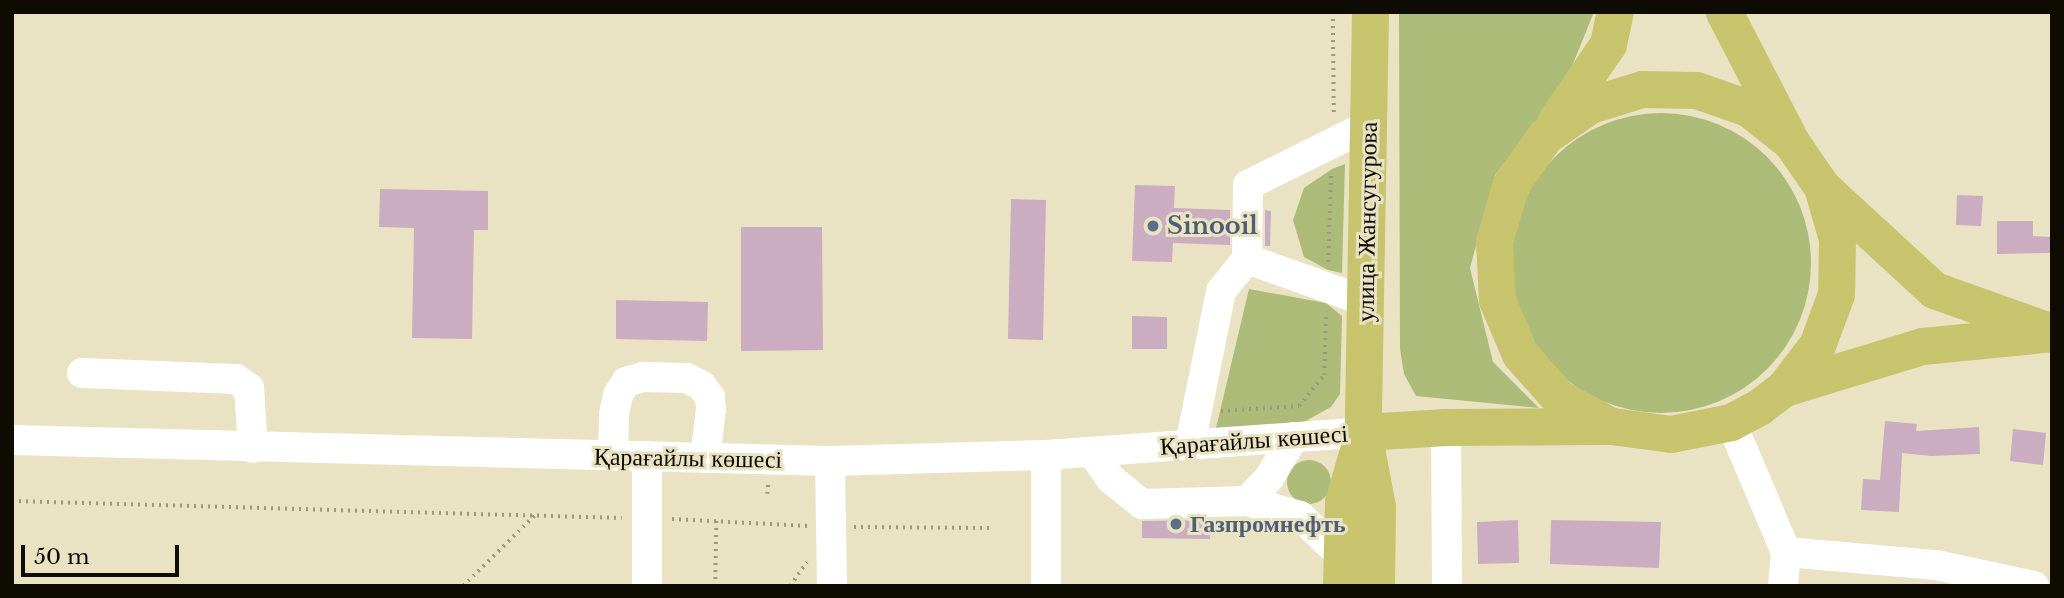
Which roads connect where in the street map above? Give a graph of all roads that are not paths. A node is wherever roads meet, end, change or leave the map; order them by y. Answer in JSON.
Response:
{"nodes":[{"id":1,"x":1370,"y":12,"type":"edge"},
{"id":2,"x":1615,"y":12,"type":"edge"},
{"id":3,"x":1724,"y":12,"type":"edge"},
{"id":4,"x":1351,"y":122,"type":"junction"},
{"id":5,"x":1545,"y":136,"type":"junction"},
{"id":6,"x":1791,"y":142,"type":"junction"},
{"id":7,"x":1822,"y":187,"type":"junction"},
{"id":8,"x":1247,"y":259,"type":"junction"},
{"id":9,"x":1366,"y":301,"type":"junction"},
{"id":10,"x":2052,"y":333,"type":"edge"},
{"id":11,"x":82,"y":373,"type":"dead end"},
{"id":12,"x":1784,"y":388,"type":"junction"},
{"id":13,"x":1731,"y":422,"type":"junction"},
{"id":14,"x":1611,"y":426,"type":"junction"},
{"id":15,"x":1446,"y":427,"type":"junction"},
{"id":16,"x":1363,"y":432,"type":"junction"},
{"id":17,"x":1294,"y":437,"type":"junction"},
{"id":18,"x":12,"y":440,"type":"edge"},
{"id":19,"x":1190,"y":445,"type":"junction"},
{"id":20,"x":253,"y":448,"type":"junction"},
{"id":21,"x":1092,"y":452,"type":"junction"},
{"id":22,"x":1046,"y":455,"type":"junction"},
{"id":23,"x":613,"y":456,"type":"junction"},
{"id":24,"x":647,"y":456,"type":"junction"},
{"id":25,"x":705,"y":458,"type":"junction"},
{"id":26,"x":830,"y":461,"type":"junction"},
{"id":27,"x":1247,"y":501,"type":"junction"},
{"id":28,"x":1786,"y":552,"type":"junction"},
{"id":29,"x":1341,"y":570,"type":"edge"},
{"id":30,"x":647,"y":586,"type":"edge"},
{"id":31,"x":832,"y":586,"type":"edge"},
{"id":32,"x":1046,"y":586,"type":"edge"},
{"id":33,"x":1376,"y":586,"type":"edge"},
{"id":34,"x":1447,"y":586,"type":"edge"},
{"id":35,"x":1783,"y":586,"type":"edge"},
{"id":36,"x":2034,"y":586,"type":"edge"}],
"edges":[{"from":1,"to":4,"type":"main road","name":"улица Жансугурова"},
{"from":2,"to":5,"type":"main road"},
{"from":3,"to":6,"type":"main road"},
{"from":4,"to":8,"type":"street"},
{"from":4,"to":9,"type":"main road","name":"улица Жансугурова"},
{"from":5,"to":6,"type":"main road"},
{"from":5,"to":14,"type":"main road"},
{"from":6,"to":7,"type":"main road"},
{"from":7,"to":10,"type":"main road"},
{"from":7,"to":12,"type":"main road"},
{"from":8,"to":9,"type":"street"},
{"from":8,"to":19,"type":"street"},
{"from":9,"to":16,"type":"main road","name":"улица Жансугурова"},
{"from":10,"to":12,"type":"main road"},
{"from":11,"to":20,"type":"street"},
{"from":12,"to":13,"type":"main road"},
{"from":13,"to":14,"type":"main road"},
{"from":13,"to":28,"type":"street"},
{"from":14,"to":15,"type":"main road"},
{"from":15,"to":16,"type":"main road"},
{"from":15,"to":34,"type":"street"},
{"from":16,"to":17,"type":"street","name":"Қарағайлы көшесі"},
{"from":16,"to":29,"type":"main road","name":"улица Жансугурова"},
{"from":16,"to":33,"type":"main road","name":"улица Жансугурова"},
{"from":17,"to":19,"type":"street","name":"Қарағайлы көшесі"},
{"from":17,"to":27,"type":"street"},
{"from":18,"to":20,"type":"street","name":"Қарағайлы көшесі"},
{"from":19,"to":21,"type":"street","name":"Қарағайлы көшесі"},
{"from":20,"to":23,"type":"street","name":"Қарағайлы көшесі"},
{"from":21,"to":22,"type":"street","name":"Қарағайлы көшесі"},
{"from":21,"to":27,"type":"street"},
{"from":22,"to":26,"type":"street","name":"Қарағайлы көшесі"},
{"from":22,"to":32,"type":"street"},
{"from":23,"to":24,"type":"street","name":"Қарағайлы көшесі"},
{"from":23,"to":25,"type":"street"},
{"from":24,"to":25,"type":"street","name":"Қарағайлы көшесі"},
{"from":24,"to":30,"type":"street"},
{"from":25,"to":26,"type":"street","name":"Қарағайлы көшесі"},
{"from":26,"to":31,"type":"street"},
{"from":27,"to":29,"type":"street"},
{"from":28,"to":35,"type":"street"},
{"from":28,"to":36,"type":"street"}]}
